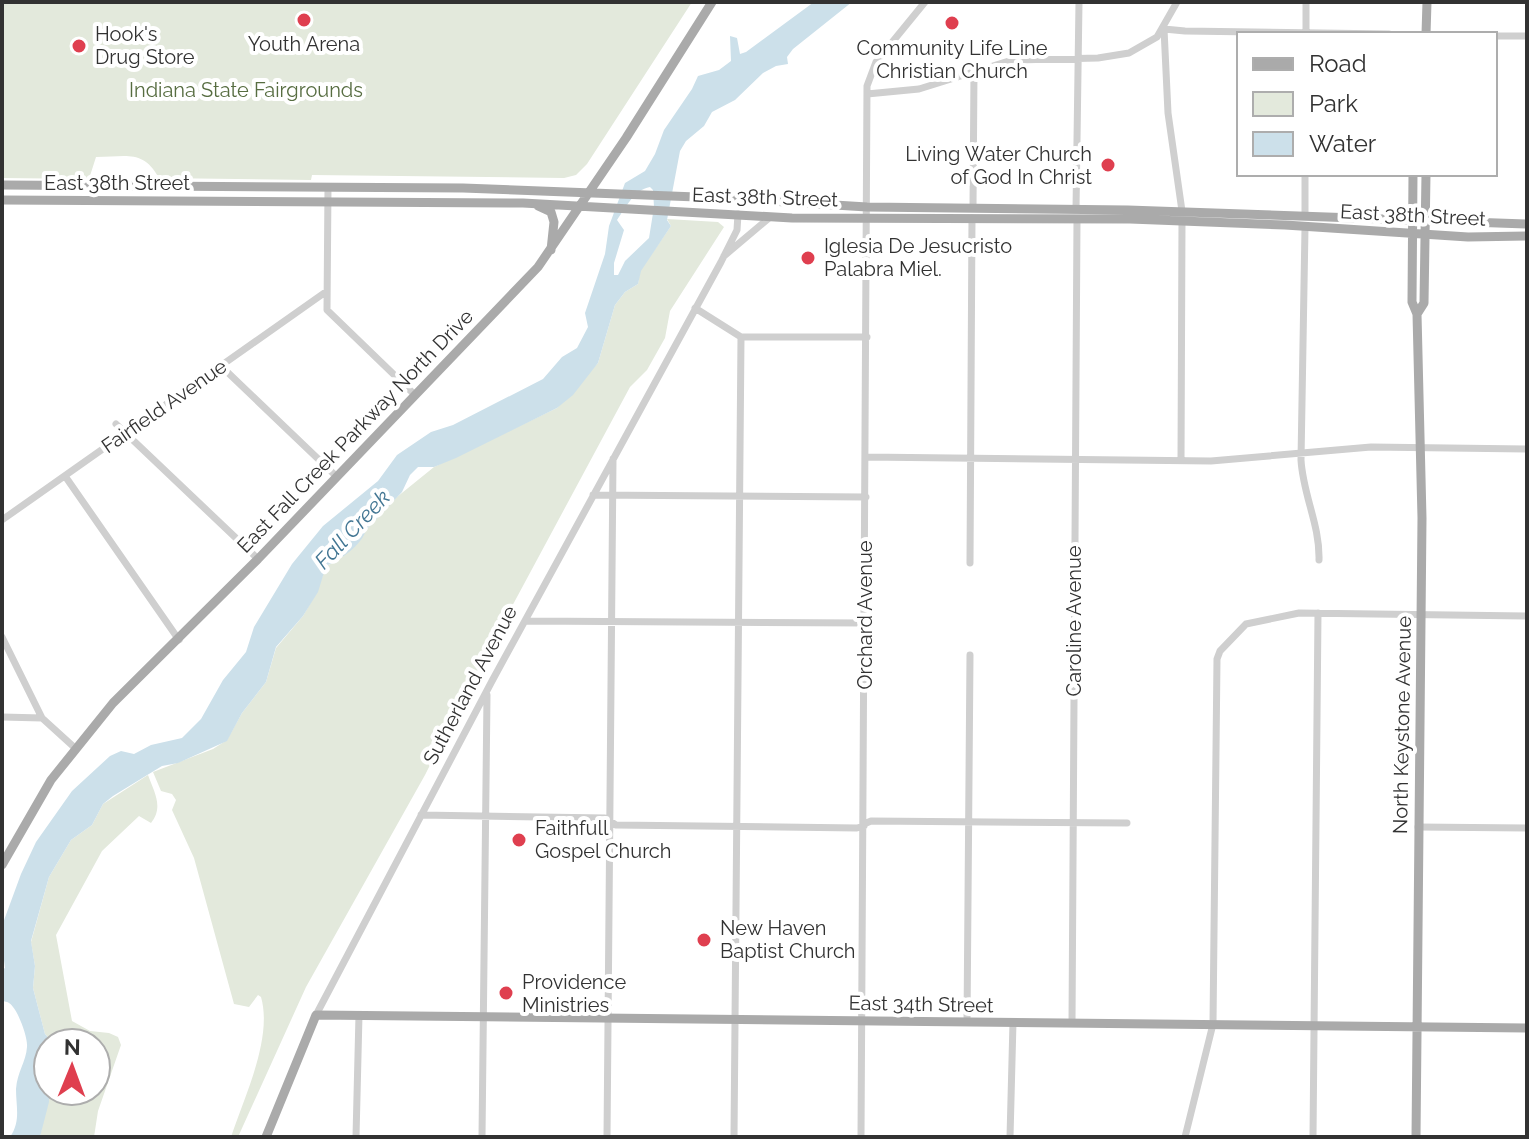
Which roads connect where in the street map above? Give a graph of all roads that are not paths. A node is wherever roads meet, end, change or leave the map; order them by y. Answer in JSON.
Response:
{"nodes":[{"id":1,"x":712,"y":2,"type":"edge"},
{"id":2,"x":925,"y":2,"type":"edge"},
{"id":3,"x":1079,"y":2,"type":"edge"},
{"id":4,"x":1177,"y":2,"type":"edge"},
{"id":5,"x":1306,"y":2,"type":"edge"},
{"id":6,"x":1427,"y":2,"type":"edge"},
{"id":7,"x":1164,"y":29,"type":"junction"},
{"id":8,"x":1249,"y":32,"type":"edge"},
{"id":9,"x":1306,"y":32,"type":"edge"},
{"id":10,"x":1426,"y":32,"type":"edge"},
{"id":11,"x":1497,"y":36,"type":"edge"},
{"id":12,"x":1527,"y":36,"type":"edge"},
{"id":13,"x":1079,"y":58,"type":"junction"},
{"id":14,"x":974,"y":71,"type":"junction"},
{"id":15,"x":867,"y":94,"type":"junction"},
{"id":16,"x":1305,"y":176,"type":"edge"},
{"id":17,"x":1413,"y":176,"type":"edge"},
{"id":18,"x":1426,"y":176,"type":"edge"},
{"id":19,"x":2,"y":185,"type":"edge"},
{"id":20,"x":121,"y":186,"type":"junction"},
{"id":21,"x":328,"y":187,"type":"junction"},
{"id":22,"x":589,"y":193,"type":"junction"},
{"id":23,"x":2,"y":200,"type":"edge"},
{"id":24,"x":120,"y":201,"type":"junction"},
{"id":25,"x":327,"y":202,"type":"junction"},
{"id":26,"x":523,"y":203,"type":"junction"},
{"id":27,"x":580,"y":206,"type":"junction"},
{"id":28,"x":867,"y":207,"type":"junction"},
{"id":29,"x":972,"y":212,"type":"junction"},
{"id":30,"x":738,"y":214,"type":"junction"},
{"id":31,"x":1076,"y":214,"type":"junction"},
{"id":32,"x":1305,"y":214,"type":"junction"},
{"id":33,"x":1182,"y":216,"type":"junction"},
{"id":34,"x":771,"y":217,"type":"junction"},
{"id":35,"x":1412,"y":218,"type":"junction"},
{"id":36,"x":868,"y":219,"type":"junction"},
{"id":37,"x":1425,"y":219,"type":"junction"},
{"id":38,"x":1527,"y":224,"type":"edge"},
{"id":39,"x":1305,"y":228,"type":"junction"},
{"id":40,"x":1412,"y":233,"type":"junction"},
{"id":41,"x":1425,"y":233,"type":"junction"},
{"id":42,"x":1527,"y":236,"type":"edge"},
{"id":43,"x":551,"y":250,"type":"junction"},
{"id":44,"x":722,"y":258,"type":"junction"},
{"id":45,"x":327,"y":291,"type":"junction"},
{"id":46,"x":695,"y":308,"type":"junction"},
{"id":47,"x":1417,"y":314,"type":"junction"},
{"id":48,"x":741,"y":337,"type":"junction"},
{"id":49,"x":867,"y":337,"type":"junction"},
{"id":50,"x":221,"y":366,"type":"junction"},
{"id":51,"x":415,"y":395,"type":"junction"},
{"id":52,"x":116,"y":424,"type":"dead end"},
{"id":53,"x":126,"y":434,"type":"junction"},
{"id":54,"x":1420,"y":447,"type":"junction"},
{"id":55,"x":1527,"y":449,"type":"edge"},
{"id":56,"x":1301,"y":454,"type":"junction"},
{"id":57,"x":866,"y":457,"type":"junction"},
{"id":58,"x":613,"y":458,"type":"junction"},
{"id":59,"x":971,"y":458,"type":"junction"},
{"id":60,"x":1075,"y":459,"type":"junction"},
{"id":61,"x":1181,"y":460,"type":"junction"},
{"id":62,"x":65,"y":476,"type":"junction"},
{"id":63,"x":336,"y":476,"type":"junction"},
{"id":64,"x":593,"y":495,"type":"junction"},
{"id":65,"x":613,"y":496,"type":"junction"},
{"id":66,"x":740,"y":497,"type":"junction"},
{"id":67,"x":866,"y":497,"type":"junction"},
{"id":68,"x":2,"y":520,"type":"edge"},
{"id":69,"x":258,"y":559,"type":"junction"},
{"id":70,"x":1319,"y":560,"type":"dead end"},
{"id":71,"x":970,"y":563,"type":"dead end"},
{"id":72,"x":1318,"y":613,"type":"junction"},
{"id":73,"x":1421,"y":614,"type":"junction"},
{"id":74,"x":1527,"y":616,"type":"edge"},
{"id":75,"x":526,"y":621,"type":"junction"},
{"id":76,"x":613,"y":621,"type":"junction"},
{"id":77,"x":739,"y":622,"type":"junction"},
{"id":78,"x":865,"y":623,"type":"junction"},
{"id":79,"x":2,"y":637,"type":"edge"},
{"id":80,"x":179,"y":640,"type":"junction"},
{"id":81,"x":970,"y":655,"type":"dead end"},
{"id":82,"x":487,"y":693,"type":"junction"},
{"id":83,"x":2,"y":717,"type":"edge"},
{"id":84,"x":42,"y":718,"type":"junction"},
{"id":85,"x":75,"y":748,"type":"junction"},
{"id":86,"x":421,"y":815,"type":"junction"},
{"id":87,"x":485,"y":816,"type":"junction"},
{"id":88,"x":968,"y":822,"type":"junction"},
{"id":89,"x":611,"y":823,"type":"junction"},
{"id":90,"x":1073,"y":823,"type":"junction"},
{"id":91,"x":1127,"y":823,"type":"dead end"},
{"id":92,"x":864,"y":825,"type":"junction"},
{"id":93,"x":737,"y":827,"type":"junction"},
{"id":94,"x":1418,"y":827,"type":"junction"},
{"id":95,"x":1527,"y":828,"type":"edge"},
{"id":96,"x":2,"y":865,"type":"edge"},
{"id":97,"x":316,"y":1015,"type":"junction"},
{"id":98,"x":359,"y":1015,"type":"junction"},
{"id":99,"x":483,"y":1017,"type":"junction"},
{"id":100,"x":609,"y":1018,"type":"junction"},
{"id":101,"x":736,"y":1020,"type":"junction"},
{"id":102,"x":863,"y":1021,"type":"junction"},
{"id":103,"x":967,"y":1022,"type":"junction"},
{"id":104,"x":1013,"y":1022,"type":"junction"},
{"id":105,"x":1072,"y":1023,"type":"junction"},
{"id":106,"x":1213,"y":1024,"type":"junction"},
{"id":107,"x":1314,"y":1025,"type":"junction"},
{"id":108,"x":1417,"y":1026,"type":"junction"},
{"id":109,"x":1527,"y":1028,"type":"edge"},
{"id":110,"x":266,"y":1137,"type":"edge"},
{"id":111,"x":356,"y":1137,"type":"edge"},
{"id":112,"x":482,"y":1137,"type":"edge"},
{"id":113,"x":607,"y":1137,"type":"edge"},
{"id":114,"x":734,"y":1137,"type":"edge"},
{"id":115,"x":861,"y":1137,"type":"edge"},
{"id":116,"x":1010,"y":1137,"type":"edge"},
{"id":117,"x":1185,"y":1137,"type":"edge"},
{"id":118,"x":1313,"y":1137,"type":"edge"},
{"id":119,"x":1416,"y":1137,"type":"edge"}],
"edges":[{"from":1,"to":22,"type":"main road","name":"East Fall Creek Parkway North Drive"},
{"from":2,"to":15,"type":"street","name":"Orchard Avenue"},
{"from":3,"to":13,"type":"street","name":"Caroline Avenue"},
{"from":4,"to":7,"type":"street"},
{"from":5,"to":9,"type":"street"},
{"from":6,"to":10,"type":"main road"},
{"from":7,"to":8,"type":"street"},
{"from":7,"to":13,"type":"street"},
{"from":7,"to":33,"type":"street"},
{"from":11,"to":12,"type":"street"},
{"from":13,"to":14,"type":"street"},
{"from":13,"to":31,"type":"street","name":"Caroline Avenue"},
{"from":14,"to":15,"type":"street"},
{"from":14,"to":29,"type":"street"},
{"from":15,"to":28,"type":"street","name":"Orchard Avenue"},
{"from":16,"to":32,"type":"street"},
{"from":17,"to":35,"type":"main road","name":"North Keystone Avenue"},
{"from":18,"to":37,"type":"main road","name":"North Keystone Avenue"},
{"from":19,"to":20,"type":"main road","name":"East 38th Street"},
{"from":20,"to":21,"type":"main road","name":"East 38th Street"},
{"from":20,"to":24,"type":"street"},
{"from":21,"to":22,"type":"main road","name":"East 38th Street"},
{"from":21,"to":25,"type":"street"},
{"from":22,"to":27,"type":"main road","name":"East Fall Creek Parkway North Drive"},
{"from":22,"to":28,"type":"main road","name":"East 38th Street"},
{"from":23,"to":24,"type":"main road","name":"East 38th Street"},
{"from":24,"to":25,"type":"main road","name":"East 38th Street"},
{"from":25,"to":26,"type":"main road","name":"East 38th Street"},
{"from":25,"to":45,"type":"street"},
{"from":26,"to":27,"type":"main road","name":"East 38th Street"},
{"from":26,"to":43,"type":"main road"},
{"from":27,"to":30,"type":"main road","name":"East 38th Street"},
{"from":27,"to":43,"type":"main road","name":"East Fall Creek Parkway North Drive"},
{"from":28,"to":29,"type":"main road","name":"East 38th Street"},
{"from":28,"to":36,"type":"street","name":"Orchard Avenue"},
{"from":29,"to":31,"type":"main road","name":"East 38th Street"},
{"from":29,"to":36,"type":"main road","name":"East 38th Street"},
{"from":29,"to":59,"type":"street"},
{"from":30,"to":34,"type":"main road","name":"East 38th Street"},
{"from":30,"to":44,"type":"street","name":"Sutherland Avenue"},
{"from":31,"to":33,"type":"main road","name":"East 38th Street"},
{"from":31,"to":60,"type":"street","name":"Caroline Avenue"},
{"from":32,"to":33,"type":"main road","name":"East 38th Street"},
{"from":32,"to":35,"type":"main road","name":"East 38th Street"},
{"from":33,"to":39,"type":"main road","name":"East 38th Street"},
{"from":33,"to":61,"type":"street"},
{"from":34,"to":36,"type":"main road","name":"East 38th Street"},
{"from":34,"to":44,"type":"street","name":"Sutherland Avenue"},
{"from":35,"to":37,"type":"main road","name":"East 38th Street"},
{"from":35,"to":40,"type":"main road","name":"North Keystone Avenue"},
{"from":36,"to":49,"type":"street","name":"Orchard Avenue"},
{"from":37,"to":38,"type":"main road","name":"East 38th Street"},
{"from":37,"to":41,"type":"main road","name":"North Keystone Avenue"},
{"from":39,"to":40,"type":"main road","name":"East 38th Street"},
{"from":39,"to":56,"type":"street"},
{"from":40,"to":41,"type":"main road","name":"East 38th Street"},
{"from":40,"to":47,"type":"main road","name":"North Keystone Avenue"},
{"from":41,"to":42,"type":"main road","name":"East 38th Street"},
{"from":41,"to":47,"type":"main road","name":"North Keystone Avenue"},
{"from":43,"to":51,"type":"main road","name":"East Fall Creek Parkway North Drive"},
{"from":44,"to":46,"type":"street","name":"Sutherland Avenue"},
{"from":45,"to":50,"type":"street","name":"Fairfield Avenue"},
{"from":45,"to":51,"type":"street"},
{"from":46,"to":48,"type":"street"},
{"from":46,"to":58,"type":"street","name":"Sutherland Avenue"},
{"from":47,"to":54,"type":"main road","name":"North Keystone Avenue"},
{"from":48,"to":49,"type":"street"},
{"from":48,"to":66,"type":"street"},
{"from":49,"to":57,"type":"street","name":"Orchard Avenue"},
{"from":50,"to":53,"type":"street","name":"Fairfield Avenue"},
{"from":50,"to":63,"type":"street"},
{"from":51,"to":63,"type":"main road","name":"East Fall Creek Parkway North Drive"},
{"from":52,"to":53,"type":"street"},
{"from":53,"to":62,"type":"street","name":"Fairfield Avenue"},
{"from":53,"to":69,"type":"street"},
{"from":54,"to":55,"type":"street"},
{"from":54,"to":56,"type":"street"},
{"from":54,"to":73,"type":"main road","name":"North Keystone Avenue"},
{"from":56,"to":61,"type":"street"},
{"from":56,"to":70,"type":"street"},
{"from":57,"to":59,"type":"street"},
{"from":57,"to":67,"type":"street","name":"Orchard Avenue"},
{"from":58,"to":64,"type":"street","name":"Sutherland Avenue"},
{"from":58,"to":65,"type":"street"},
{"from":59,"to":60,"type":"street"},
{"from":59,"to":71,"type":"street"},
{"from":60,"to":61,"type":"street"},
{"from":60,"to":90,"type":"street","name":"Caroline Avenue"},
{"from":62,"to":68,"type":"street","name":"Fairfield Avenue"},
{"from":62,"to":80,"type":"street"},
{"from":63,"to":69,"type":"main road","name":"East Fall Creek Parkway North Drive"},
{"from":64,"to":65,"type":"street"},
{"from":64,"to":75,"type":"street","name":"Sutherland Avenue"},
{"from":65,"to":66,"type":"street"},
{"from":65,"to":76,"type":"street"},
{"from":66,"to":67,"type":"street"},
{"from":66,"to":77,"type":"street"},
{"from":67,"to":78,"type":"street","name":"Orchard Avenue"},
{"from":69,"to":80,"type":"main road","name":"East Fall Creek Parkway North Drive"},
{"from":72,"to":73,"type":"street"},
{"from":72,"to":106,"type":"street"},
{"from":72,"to":107,"type":"street"},
{"from":73,"to":74,"type":"street"},
{"from":73,"to":94,"type":"main road","name":"North Keystone Avenue"},
{"from":75,"to":76,"type":"street"},
{"from":75,"to":82,"type":"street","name":"Sutherland Avenue"},
{"from":76,"to":77,"type":"street"},
{"from":76,"to":89,"type":"street"},
{"from":77,"to":78,"type":"street"},
{"from":77,"to":93,"type":"street"},
{"from":78,"to":92,"type":"street","name":"Orchard Avenue"},
{"from":79,"to":84,"type":"street"},
{"from":80,"to":85,"type":"main road","name":"East Fall Creek Parkway North Drive"},
{"from":81,"to":88,"type":"street"},
{"from":82,"to":86,"type":"street","name":"Sutherland Avenue"},
{"from":82,"to":87,"type":"street"},
{"from":83,"to":84,"type":"street"},
{"from":84,"to":85,"type":"street"},
{"from":85,"to":96,"type":"main road","name":"East Fall Creek Parkway North Drive"},
{"from":86,"to":87,"type":"street"},
{"from":86,"to":97,"type":"street","name":"Sutherland Avenue"},
{"from":87,"to":89,"type":"street"},
{"from":87,"to":99,"type":"street"},
{"from":88,"to":90,"type":"street"},
{"from":88,"to":92,"type":"street"},
{"from":88,"to":103,"type":"street"},
{"from":89,"to":93,"type":"street"},
{"from":89,"to":100,"type":"street"},
{"from":90,"to":91,"type":"street"},
{"from":90,"to":105,"type":"street","name":"Caroline Avenue"},
{"from":92,"to":93,"type":"street"},
{"from":92,"to":102,"type":"street","name":"Orchard Avenue"},
{"from":93,"to":101,"type":"street"},
{"from":94,"to":95,"type":"street"},
{"from":94,"to":108,"type":"main road","name":"North Keystone Avenue"},
{"from":97,"to":98,"type":"main road","name":"East 34th Street"},
{"from":97,"to":110,"type":"main road","name":"Sutherland Avenue"},
{"from":98,"to":99,"type":"main road","name":"East 34th Street"},
{"from":98,"to":111,"type":"street"},
{"from":99,"to":100,"type":"main road","name":"East 34th Street"},
{"from":99,"to":112,"type":"street"},
{"from":100,"to":101,"type":"main road","name":"East 34th Street"},
{"from":100,"to":113,"type":"street"},
{"from":101,"to":102,"type":"main road","name":"East 34th Street"},
{"from":101,"to":114,"type":"street"},
{"from":102,"to":103,"type":"main road","name":"East 34th Street"},
{"from":102,"to":115,"type":"street","name":"Orchard Avenue"},
{"from":103,"to":104,"type":"main road","name":"East 34th Street"},
{"from":104,"to":105,"type":"main road","name":"East 34th Street"},
{"from":104,"to":116,"type":"street"},
{"from":105,"to":106,"type":"main road","name":"East 34th Street"},
{"from":106,"to":107,"type":"main road","name":"East 34th Street"},
{"from":106,"to":117,"type":"street"},
{"from":107,"to":108,"type":"main road","name":"East 34th Street"},
{"from":107,"to":118,"type":"street"},
{"from":108,"to":109,"type":"main road","name":"East 34th Street"},
{"from":108,"to":119,"type":"main road","name":"North Keystone Avenue"}]}
